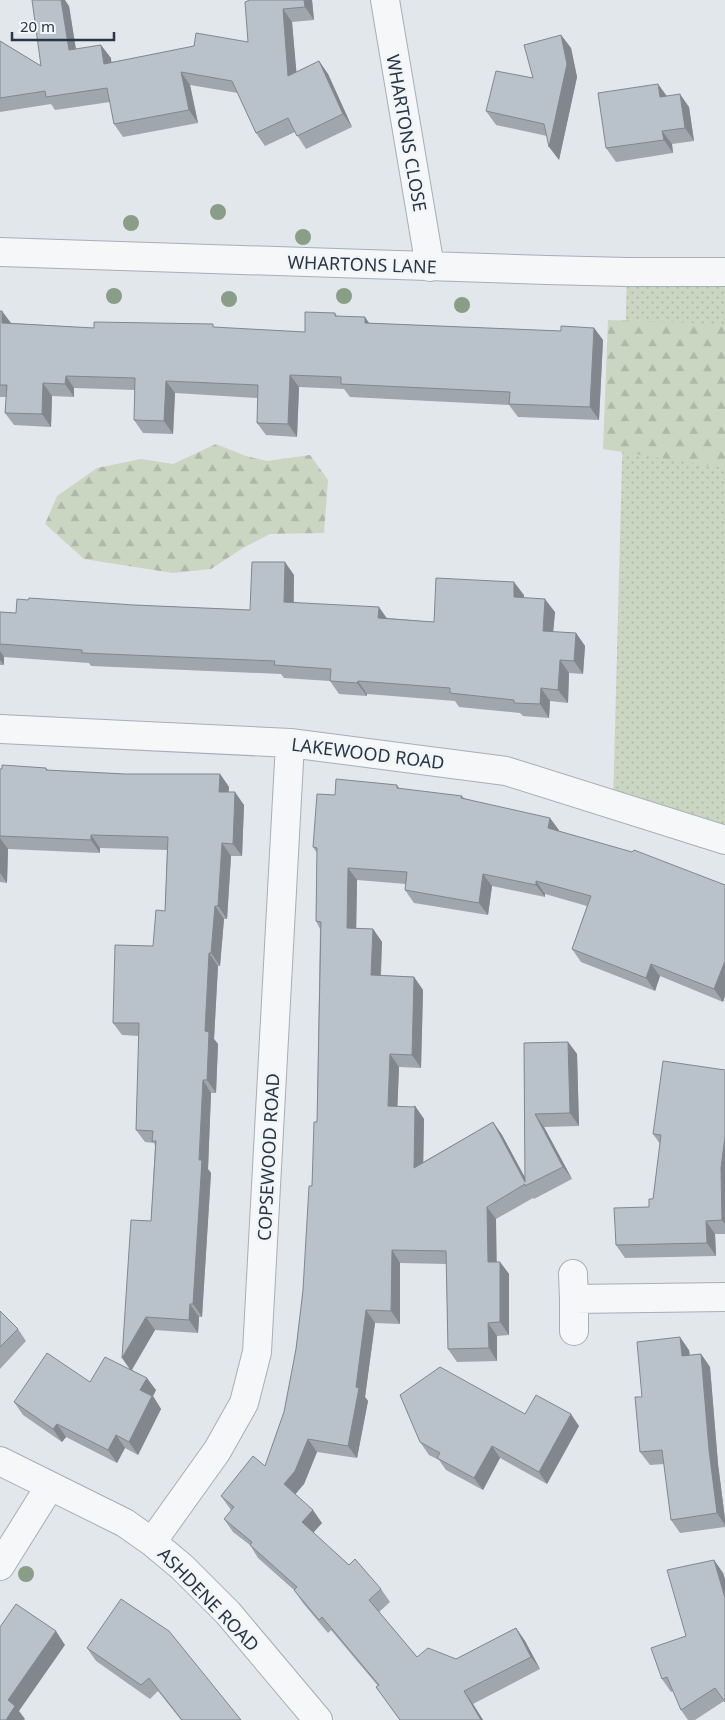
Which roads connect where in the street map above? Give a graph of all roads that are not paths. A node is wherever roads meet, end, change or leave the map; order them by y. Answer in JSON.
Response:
{"nodes":[{"id":1,"x":385,"y":0,"type":"edge"},
{"id":2,"x":0,"y":252,"type":"edge"},
{"id":3,"x":430,"y":267,"type":"junction"},
{"id":4,"x":725,"y":272,"type":"edge"},
{"id":5,"x":0,"y":729,"type":"edge"},
{"id":6,"x":290,"y":743,"type":"junction"},
{"id":7,"x":725,"y":840,"type":"edge"},
{"id":8,"x":725,"y":1297,"type":"edge"},
{"id":9,"x":574,"y":1331,"type":"dead end"},
{"id":10,"x":0,"y":1461,"type":"edge"},
{"id":11,"x":50,"y":1486,"type":"junction"},
{"id":12,"x":152,"y":1542,"type":"junction"},
{"id":13,"x":0,"y":1566,"type":"edge"},
{"id":14,"x":318,"y":1720,"type":"edge"}],
"edges":[{"from":1,"to":3,"type":"street","name":"WHARTONS CLOSE"},
{"from":2,"to":3,"type":"street","name":"WHARTONS LANE"},
{"from":3,"to":4,"type":"street","name":"WHARTONS LANE"},
{"from":5,"to":6,"type":"street","name":"LAKEWOOD ROAD"},
{"from":6,"to":7,"type":"street","name":"LAKEWOOD ROAD"},
{"from":6,"to":12,"type":"street","name":"COPSEWOOD ROAD"},
{"from":8,"to":9,"type":"street"},
{"from":10,"to":11,"type":"street","name":"ASHDENE ROAD"},
{"from":11,"to":12,"type":"street","name":"ASHDENE ROAD"},
{"from":11,"to":13,"type":"street"},
{"from":12,"to":14,"type":"street","name":"ASHDENE ROAD"}]}
